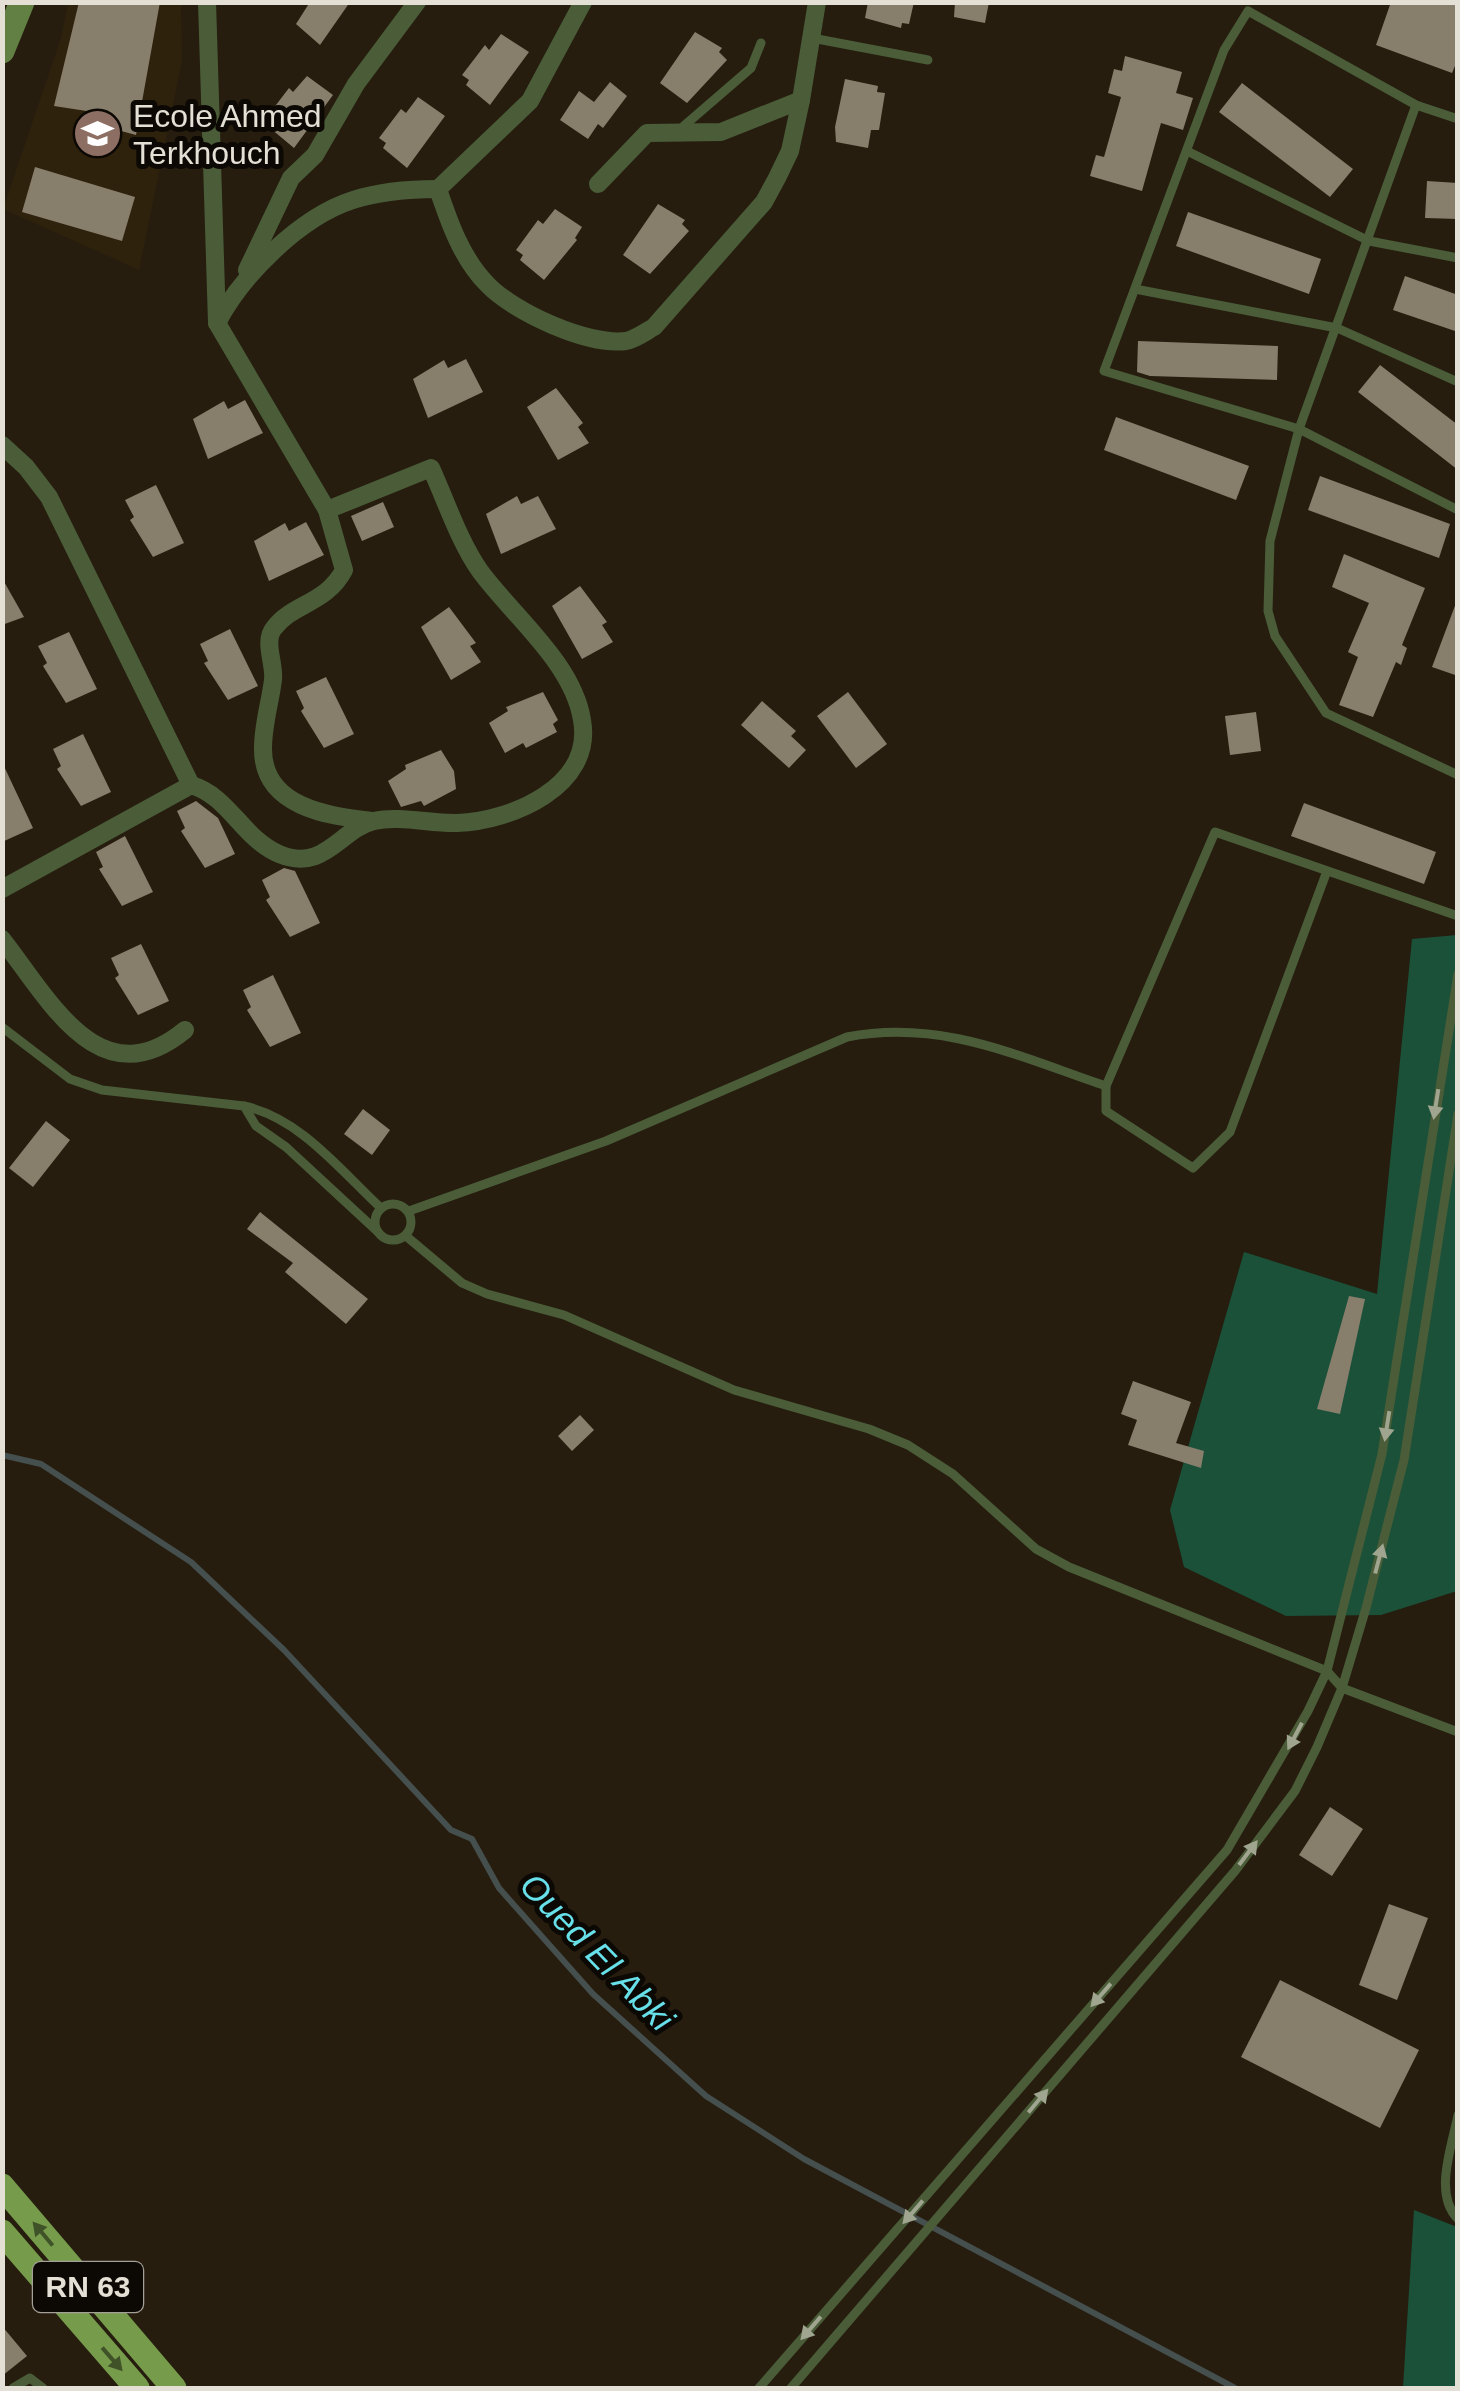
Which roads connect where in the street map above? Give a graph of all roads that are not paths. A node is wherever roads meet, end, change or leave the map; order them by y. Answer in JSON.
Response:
{"nodes":[{"id":1,"x":22,"y":2,"type":"edge"},
{"id":2,"x":208,"y":2,"type":"edge"},
{"id":3,"x":417,"y":2,"type":"edge"},
{"id":4,"x":583,"y":2,"type":"edge"},
{"id":5,"x":816,"y":2,"type":"edge"},
{"id":6,"x":812,"y":38,"type":"junction"},
{"id":7,"x":761,"y":42,"type":"dead end"},
{"id":8,"x":2,"y":51,"type":"edge"},
{"id":9,"x":928,"y":60,"type":"dead end"},
{"id":10,"x":802,"y":100,"type":"junction"},
{"id":11,"x":1416,"y":105,"type":"junction"},
{"id":12,"x":1458,"y":119,"type":"edge"},
{"id":13,"x":676,"y":133,"type":"junction"},
{"id":14,"x":1187,"y":151,"type":"junction"},
{"id":15,"x":598,"y":184,"type":"dead end"},
{"id":16,"x":438,"y":189,"type":"junction"},
{"id":17,"x":1369,"y":241,"type":"junction"},
{"id":18,"x":1458,"y":258,"type":"edge"},
{"id":19,"x":1135,"y":290,"type":"junction"},
{"id":20,"x":228,"y":302,"type":"junction"},
{"id":21,"x":217,"y":323,"type":"junction"},
{"id":22,"x":1337,"y":328,"type":"junction"},
{"id":23,"x":1458,"y":382,"type":"edge"},
{"id":24,"x":1299,"y":429,"type":"junction"},
{"id":25,"x":2,"y":445,"type":"edge"},
{"id":26,"x":327,"y":510,"type":"junction"},
{"id":27,"x":1458,"y":510,"type":"edge"},
{"id":28,"x":1458,"y":775,"type":"edge"},
{"id":29,"x":192,"y":785,"type":"junction"},
{"id":30,"x":372,"y":820,"type":"junction"},
{"id":31,"x":1326,"y":871,"type":"junction"},
{"id":32,"x":2,"y":889,"type":"edge"},
{"id":33,"x":1458,"y":916,"type":"edge"},
{"id":34,"x":2,"y":939,"type":"edge"},
{"id":35,"x":1458,"y":974,"type":"edge"},
{"id":36,"x":2,"y":1027,"type":"edge"},
{"id":37,"x":185,"y":1030,"type":"dead end"},
{"id":38,"x":1106,"y":1086,"type":"junction"},
{"id":39,"x":244,"y":1106,"type":"junction"},
{"id":40,"x":1458,"y":1114,"type":"edge"},
{"id":41,"x":381,"y":1208,"type":"junction"},
{"id":42,"x":409,"y":1211,"type":"junction"},
{"id":43,"x":378,"y":1232,"type":"junction"},
{"id":44,"x":406,"y":1236,"type":"junction"},
{"id":45,"x":1327,"y":1671,"type":"junction"},
{"id":46,"x":1342,"y":1688,"type":"junction"},
{"id":47,"x":1458,"y":1732,"type":"edge"},
{"id":48,"x":1458,"y":2115,"type":"edge"},
{"id":49,"x":2,"y":2186,"type":"edge"},
{"id":50,"x":1458,"y":2219,"type":"edge"},
{"id":51,"x":2,"y":2232,"type":"edge"},
{"id":52,"x":13,"y":2388,"type":"edge"},
{"id":53,"x":43,"y":2388,"type":"edge"},
{"id":54,"x":137,"y":2388,"type":"edge"},
{"id":55,"x":174,"y":2388,"type":"edge"},
{"id":56,"x":758,"y":2388,"type":"edge"},
{"id":57,"x":791,"y":2388,"type":"edge"}],
"edges":[{"from":1,"to":8,"type":"street"},
{"from":2,"to":21,"type":"street"},
{"from":3,"to":20,"type":"street"},
{"from":4,"to":16,"type":"street"},
{"from":5,"to":6,"type":"street"},
{"from":6,"to":9,"type":"lane"},
{"from":6,"to":10,"type":"street"},
{"from":7,"to":13,"type":"lane"},
{"from":10,"to":13,"type":"street"},
{"from":10,"to":16,"type":"street"},
{"from":11,"to":12,"type":"lane"},
{"from":11,"to":14,"type":"lane"},
{"from":11,"to":17,"type":"lane"},
{"from":13,"to":15,"type":"street"},
{"from":14,"to":17,"type":"lane"},
{"from":14,"to":19,"type":"lane"},
{"from":16,"to":20,"type":"street"},
{"from":17,"to":18,"type":"lane"},
{"from":17,"to":22,"type":"lane"},
{"from":19,"to":22,"type":"lane"},
{"from":19,"to":24,"type":"lane"},
{"from":20,"to":21,"type":"street"},
{"from":21,"to":26,"type":"street"},
{"from":22,"to":23,"type":"lane"},
{"from":22,"to":24,"type":"lane"},
{"from":24,"to":27,"type":"lane"},
{"from":24,"to":28,"type":"lane"},
{"from":25,"to":29,"type":"street"},
{"from":26,"to":30,"type":"street"},
{"from":26,"to":30,"type":"street"},
{"from":29,"to":30,"type":"street"},
{"from":29,"to":32,"type":"street"},
{"from":31,"to":33,"type":"lane"},
{"from":31,"to":38,"type":"lane"},
{"from":31,"to":38,"type":"lane"},
{"from":34,"to":37,"type":"street"},
{"from":35,"to":45,"type":"lane","one_way":true},
{"from":36,"to":39,"type":"lane"},
{"from":38,"to":42,"type":"lane"},
{"from":39,"to":41,"type":"lane"},
{"from":39,"to":43,"type":"lane"},
{"from":46,"to":40,"type":"lane","one_way":true},
{"from":41,"to":42,"type":"lane"},
{"from":41,"to":43,"type":"lane"},
{"from":42,"to":44,"type":"lane"},
{"from":43,"to":44,"type":"lane"},
{"from":44,"to":45,"type":"lane"},
{"from":45,"to":46,"type":"lane"},
{"from":45,"to":56,"type":"lane","one_way":true},
{"from":46,"to":47,"type":"lane"},
{"from":57,"to":46,"type":"lane","one_way":true},
{"from":48,"to":50,"type":"lane"},
{"from":55,"to":49,"type":"main road","number":"RN 63","one_way":true},
{"from":51,"to":54,"type":"main road","number":"RN 63","one_way":true},
{"from":52,"to":53,"type":"lane"}]}
